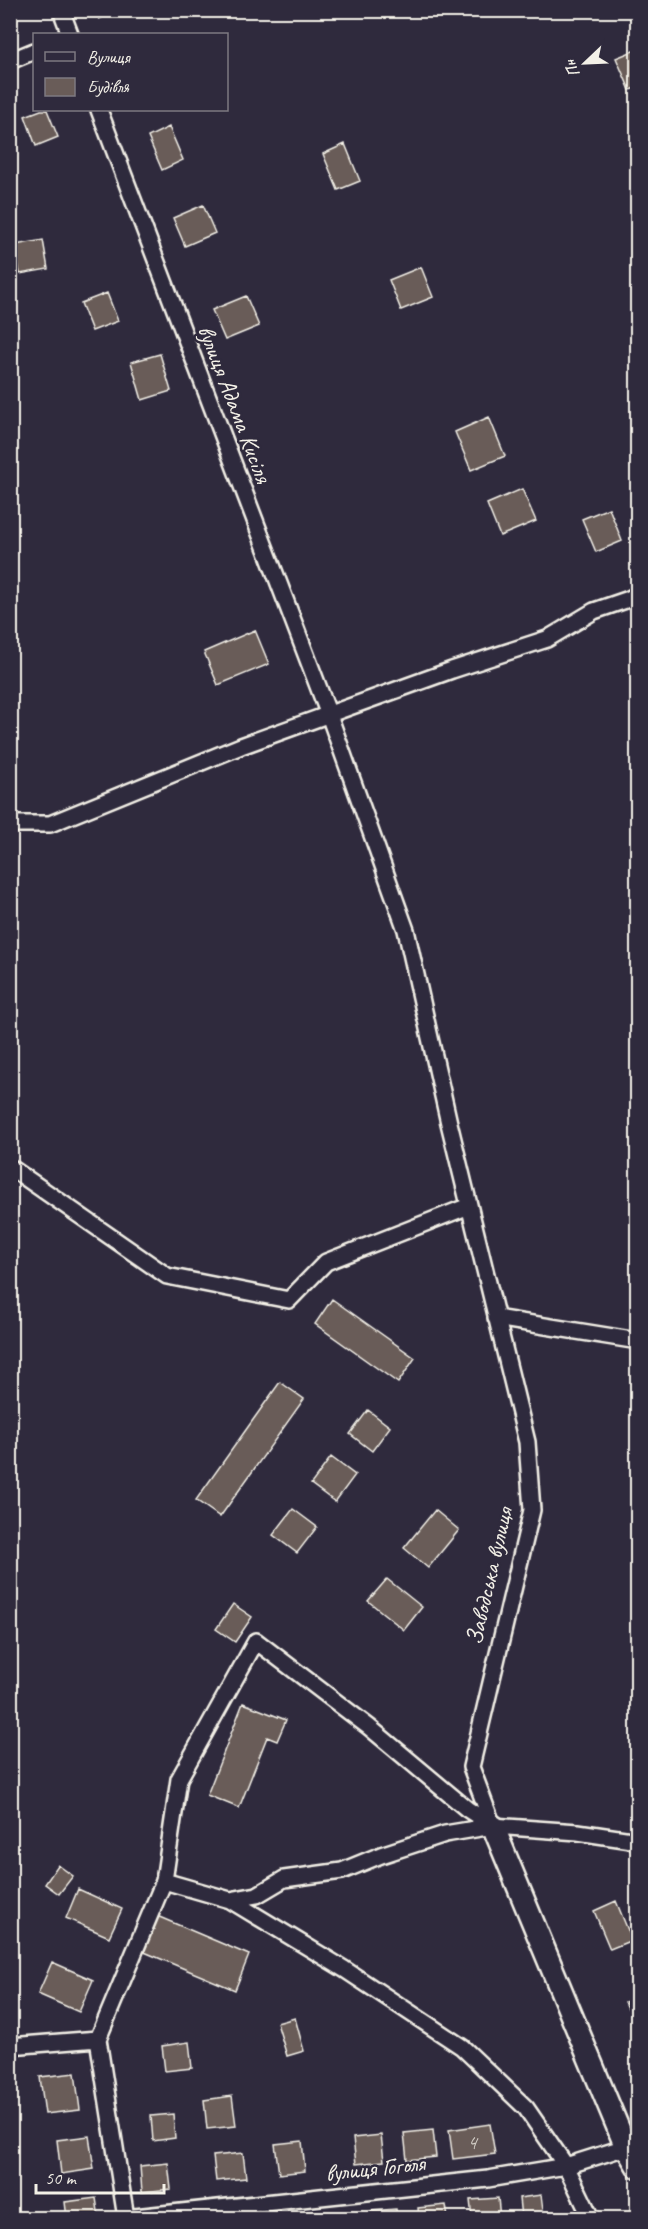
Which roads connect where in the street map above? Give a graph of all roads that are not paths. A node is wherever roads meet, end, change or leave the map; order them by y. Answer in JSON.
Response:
{"nodes":[{"id":1,"x":61,"y":10,"type":"edge"},
{"id":2,"x":70,"y":33,"type":"edge"},
{"id":3,"x":33,"y":51,"type":"edge"},
{"id":4,"x":10,"y":61,"type":"edge"},
{"id":5,"x":99,"y":111,"type":"edge"},
{"id":6,"x":638,"y":594,"type":"edge"},
{"id":7,"x":329,"y":716,"type":"junction"},
{"id":8,"x":10,"y":824,"type":"edge"},
{"id":9,"x":10,"y":1167,"type":"edge"},
{"id":10,"x":468,"y":1200,"type":"junction"},
{"id":11,"x":496,"y":1318,"type":"junction"},
{"id":12,"x":638,"y":1341,"type":"edge"},
{"id":13,"x":493,"y":1826,"type":"junction"},
{"id":14,"x":638,"y":1841,"type":"edge"},
{"id":15,"x":164,"y":1881,"type":"junction"},
{"id":16,"x":230,"y":1900,"type":"junction"},
{"id":17,"x":98,"y":2039,"type":"junction"},
{"id":18,"x":10,"y":2046,"type":"edge"},
{"id":19,"x":626,"y":2147,"type":"junction"},
{"id":20,"x":566,"y":2166,"type":"junction"},
{"id":21,"x":638,"y":2167,"type":"edge"},
{"id":22,"x":126,"y":2218,"type":"edge"},
{"id":23,"x":591,"y":2218,"type":"edge"}],
"edges":[{"from":1,"to":2,"type":"street"},
{"from":3,"to":4,"type":"street"},
{"from":5,"to":7,"type":"street","name":"вулиця Адама Кисіля"},
{"from":6,"to":7,"type":"street"},
{"from":7,"to":8,"type":"street"},
{"from":7,"to":10,"type":"street","name":"вулиця Адама Кисіля"},
{"from":9,"to":10,"type":"street"},
{"from":10,"to":11,"type":"street","name":"Заводська вулиця"},
{"from":11,"to":12,"type":"street"},
{"from":11,"to":13,"type":"street","name":"Заводська вулиця"},
{"from":13,"to":14,"type":"street"},
{"from":13,"to":15,"type":"street"},
{"from":13,"to":16,"type":"street"},
{"from":13,"to":19,"type":"street","name":"Заводська вулиця"},
{"from":15,"to":16,"type":"street"},
{"from":15,"to":17,"type":"street"},
{"from":16,"to":20,"type":"street"},
{"from":17,"to":18,"type":"street"},
{"from":17,"to":22,"type":"street"},
{"from":19,"to":20,"type":"street","name":"вулиця Гоголя"},
{"from":19,"to":21,"type":"street","name":"Заводська вулиця"},
{"from":20,"to":22,"type":"street","name":"вулиця Гоголя"},
{"from":20,"to":23,"type":"street"}]}
